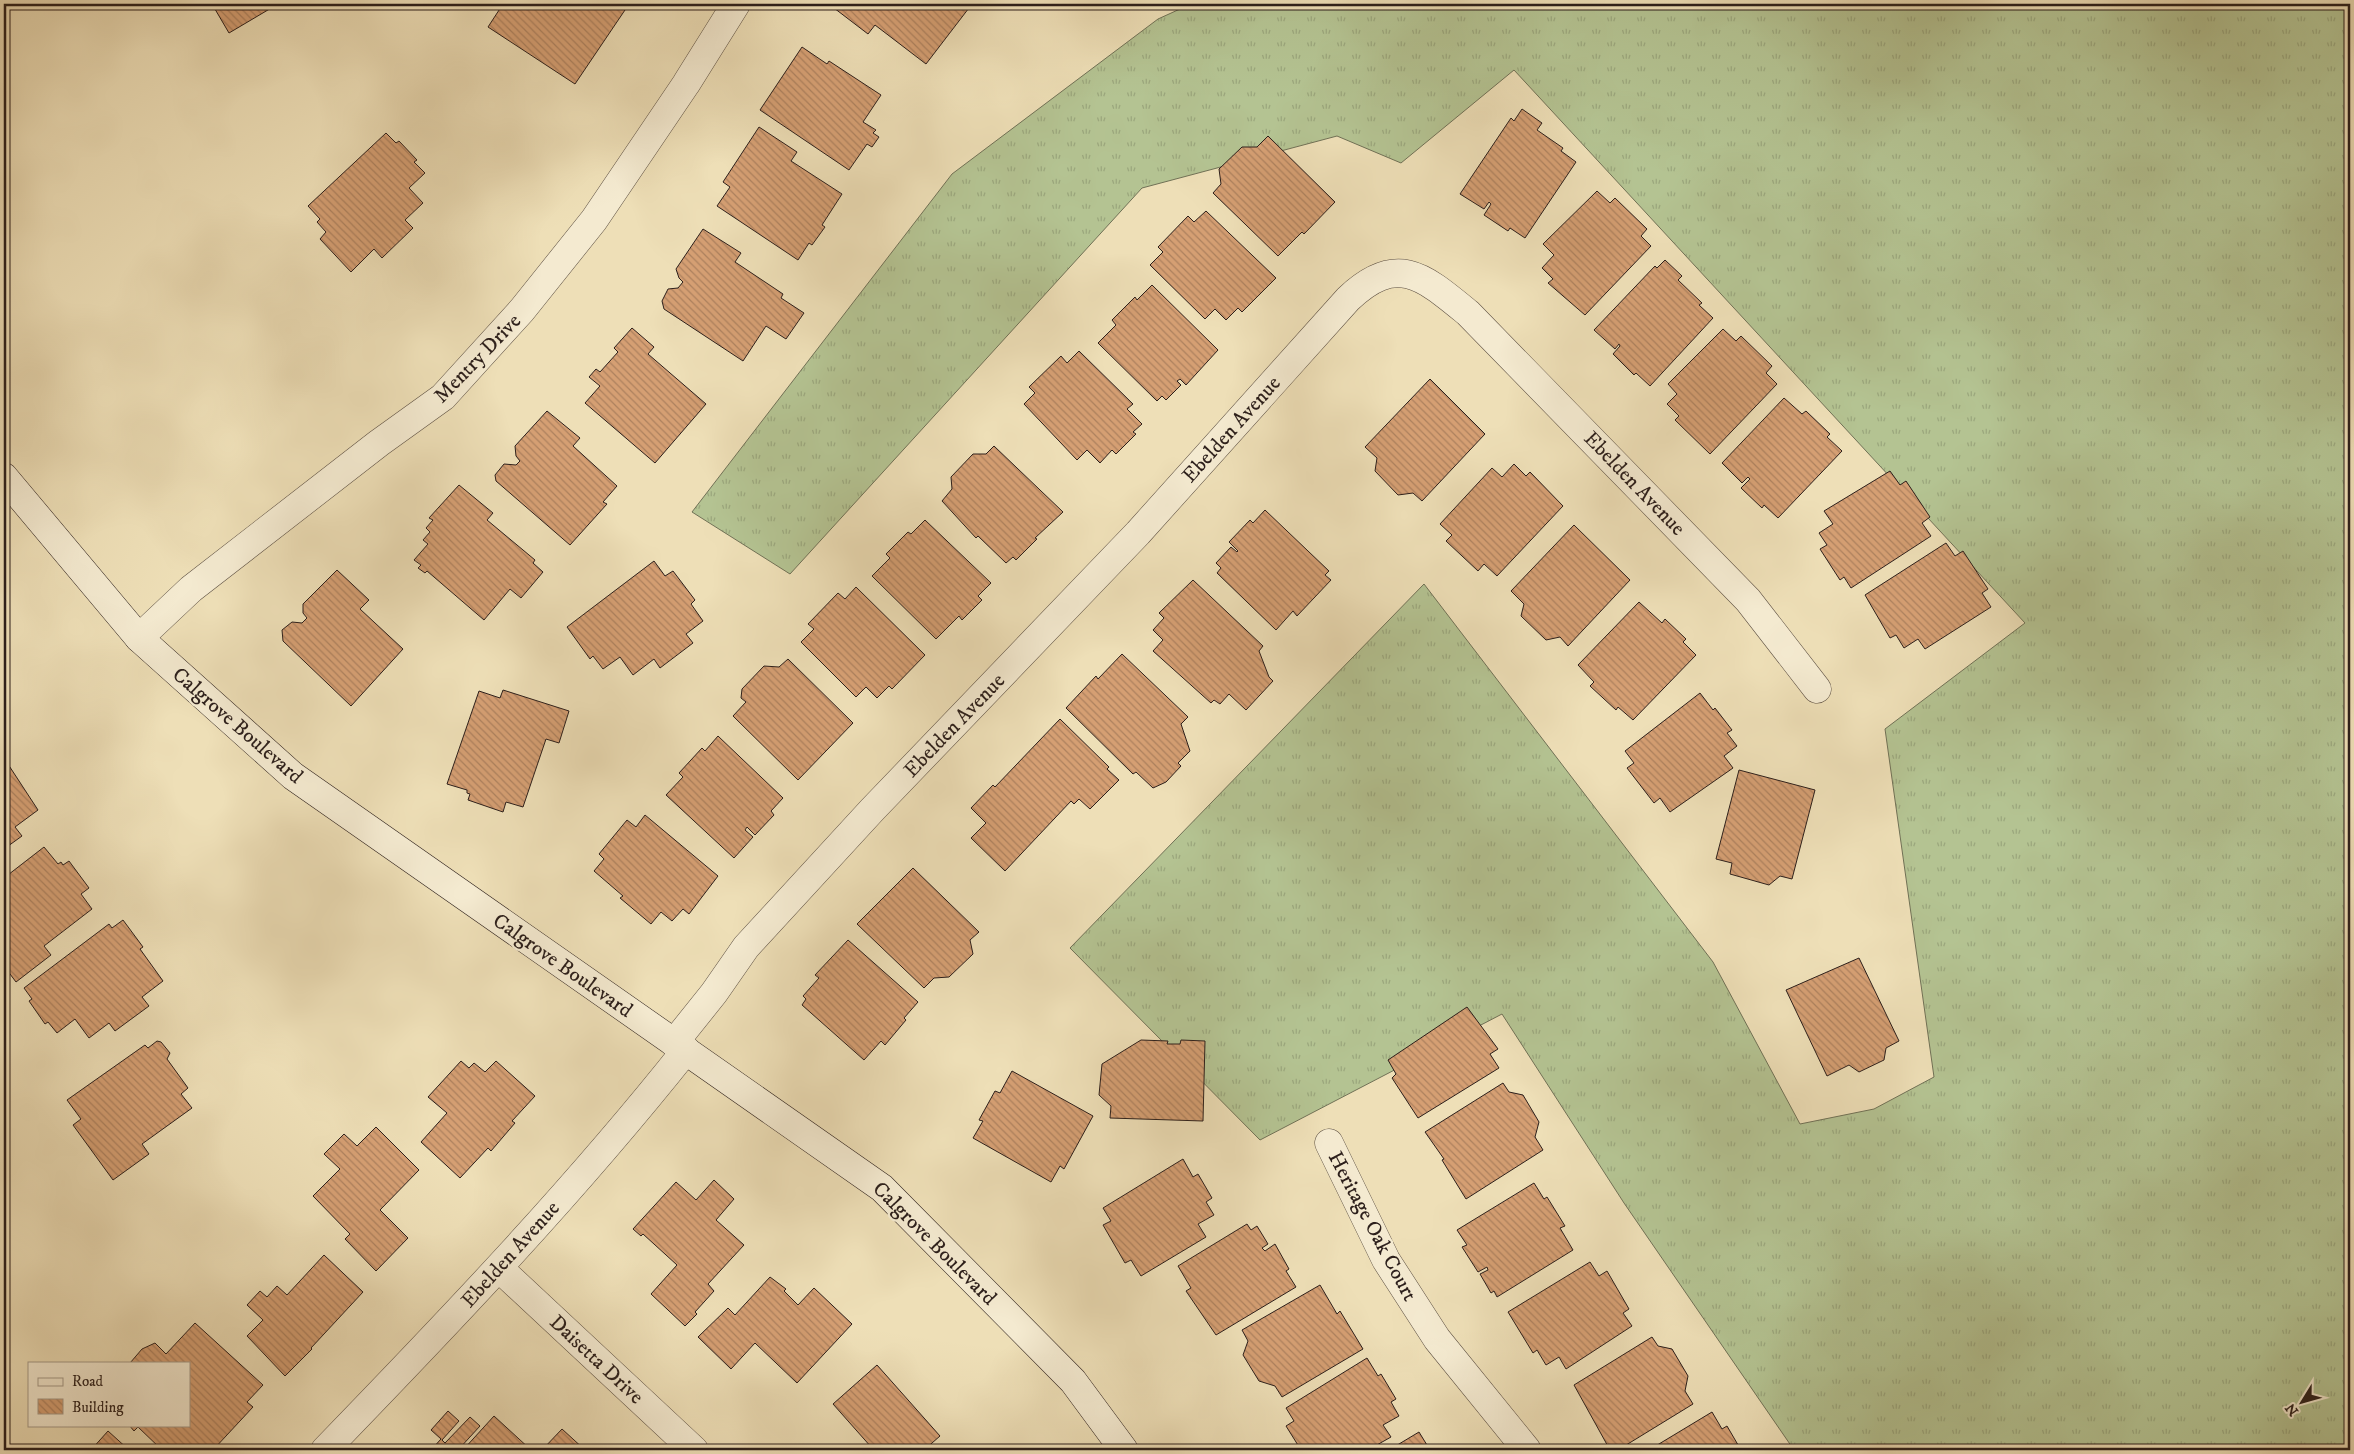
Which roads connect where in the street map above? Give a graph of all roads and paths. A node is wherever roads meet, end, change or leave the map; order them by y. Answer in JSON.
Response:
{"nodes":[{"id":1,"x":736,"y":4,"type":"edge"},
{"id":2,"x":4,"y":477,"type":"edge"},
{"id":3,"x":139,"y":638,"type":"junction"},
{"id":4,"x":1817,"y":689,"type":"dead end"},
{"id":5,"x":680,"y":1047,"type":"junction"},
{"id":6,"x":1329,"y":1143,"type":"dead end"},
{"id":7,"x":500,"y":1268,"type":"junction"},
{"id":8,"x":326,"y":1450,"type":"edge"},
{"id":9,"x":694,"y":1450,"type":"edge"},
{"id":10,"x":1124,"y":1450,"type":"edge"},
{"id":11,"x":1527,"y":1450,"type":"edge"}],
"edges":[{"from":1,"to":3,"type":"street","name":"Mentry Drive"},
{"from":2,"to":3,"type":"street","name":"Calgrove Boulevard"},
{"from":3,"to":5,"type":"street","name":"Calgrove Boulevard"},
{"from":4,"to":5,"type":"street","name":"Ebelden Avenue"},
{"from":5,"to":7,"type":"street","name":"Ebelden Avenue"},
{"from":5,"to":10,"type":"street","name":"Calgrove Boulevard"},
{"from":6,"to":11,"type":"street","name":"Heritage Oak Court"},
{"from":7,"to":8,"type":"street","name":"Ebelden Avenue"},
{"from":7,"to":9,"type":"street","name":"Daisetta Drive"}]}
